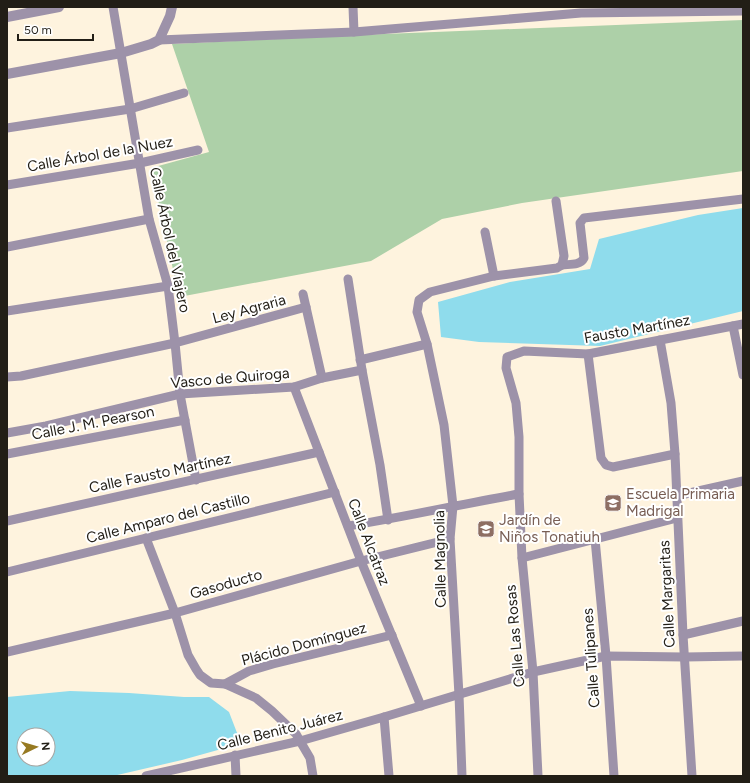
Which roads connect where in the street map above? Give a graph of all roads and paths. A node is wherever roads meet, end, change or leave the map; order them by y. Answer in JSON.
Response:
{"nodes":[{"id":1,"x":59,"y":7,"type":"edge"},
{"id":2,"x":113,"y":7,"type":"edge"},
{"id":3,"x":172,"y":7,"type":"edge"},
{"id":4,"x":353,"y":7,"type":"edge"},
{"id":5,"x":581,"y":10,"type":"edge"},
{"id":6,"x":743,"y":11,"type":"edge"},
{"id":7,"x":7,"y":17,"type":"edge"},
{"id":8,"x":354,"y":32,"type":"junction"},
{"id":9,"x":159,"y":40,"type":"junction"},
{"id":10,"x":121,"y":53,"type":"junction"},
{"id":11,"x":7,"y":74,"type":"edge"},
{"id":12,"x":184,"y":93,"type":"dead end"},
{"id":13,"x":130,"y":109,"type":"junction"},
{"id":14,"x":7,"y":128,"type":"edge"},
{"id":15,"x":198,"y":150,"type":"dead end"},
{"id":16,"x":140,"y":163,"type":"junction"},
{"id":17,"x":7,"y":185,"type":"edge"},
{"id":18,"x":743,"y":199,"type":"edge"},
{"id":19,"x":556,"y":201,"type":"dead end"},
{"id":20,"x":149,"y":219,"type":"junction"},
{"id":21,"x":485,"y":232,"type":"dead end"},
{"id":22,"x":7,"y":247,"type":"edge"},
{"id":23,"x":562,"y":265,"type":"junction"},
{"id":24,"x":494,"y":276,"type":"junction"},
{"id":25,"x":348,"y":279,"type":"dead end"},
{"id":26,"x":168,"y":286,"type":"junction"},
{"id":27,"x":303,"y":294,"type":"dead end"},
{"id":28,"x":306,"y":308,"type":"junction"},
{"id":29,"x":7,"y":311,"type":"edge"},
{"id":30,"x":743,"y":324,"type":"edge"},
{"id":31,"x":733,"y":326,"type":"junction"},
{"id":32,"x":660,"y":340,"type":"junction"},
{"id":33,"x":175,"y":343,"type":"junction"},
{"id":34,"x":427,"y":344,"type":"junction"},
{"id":35,"x":588,"y":354,"type":"junction"},
{"id":36,"x":360,"y":360,"type":"junction"},
{"id":37,"x":362,"y":370,"type":"junction"},
{"id":38,"x":743,"y":375,"type":"edge"},
{"id":39,"x":7,"y":377,"type":"edge"},
{"id":40,"x":322,"y":378,"type":"junction"},
{"id":41,"x":294,"y":387,"type":"junction"},
{"id":42,"x":180,"y":394,"type":"junction"},
{"id":43,"x":185,"y":420,"type":"junction"},
{"id":44,"x":7,"y":433,"type":"edge"},
{"id":45,"x":320,"y":452,"type":"junction"},
{"id":46,"x":7,"y":454,"type":"edge"},
{"id":47,"x":675,"y":454,"type":"junction"},
{"id":48,"x":196,"y":480,"type":"junction"},
{"id":49,"x":743,"y":481,"type":"edge"},
{"id":50,"x":335,"y":492,"type":"junction"},
{"id":51,"x":519,"y":494,"type":"junction"},
{"id":52,"x":676,"y":496,"type":"junction"},
{"id":53,"x":453,"y":506,"type":"junction"},
{"id":54,"x":677,"y":518,"type":"junction"},
{"id":55,"x":388,"y":520,"type":"junction"},
{"id":56,"x":7,"y":521,"type":"edge"},
{"id":57,"x":348,"y":526,"type":"junction"},
{"id":58,"x":146,"y":538,"type":"junction"},
{"id":59,"x":450,"y":539,"type":"junction"},
{"id":60,"x":595,"y":539,"type":"junction"},
{"id":61,"x":522,"y":558,"type":"junction"},
{"id":62,"x":361,"y":561,"type":"junction"},
{"id":63,"x":7,"y":572,"type":"edge"},
{"id":64,"x":175,"y":613,"type":"junction"},
{"id":65,"x":743,"y":621,"type":"edge"},
{"id":66,"x":392,"y":635,"type":"junction"},
{"id":67,"x":683,"y":635,"type":"junction"},
{"id":68,"x":7,"y":652,"type":"edge"},
{"id":69,"x":606,"y":656,"type":"junction"},
{"id":70,"x":743,"y":656,"type":"edge"},
{"id":71,"x":685,"y":658,"type":"junction"},
{"id":72,"x":532,"y":672,"type":"junction"},
{"id":73,"x":225,"y":684,"type":"junction"},
{"id":74,"x":459,"y":695,"type":"junction"},
{"id":75,"x":421,"y":706,"type":"junction"},
{"id":76,"x":384,"y":717,"type":"junction"},
{"id":77,"x":300,"y":741,"type":"junction"},
{"id":78,"x":235,"y":755,"type":"junction"},
{"id":79,"x":163,"y":775,"type":"edge"},
{"id":80,"x":146,"y":776,"type":"edge"},
{"id":81,"x":236,"y":776,"type":"edge"},
{"id":82,"x":313,"y":776,"type":"edge"},
{"id":83,"x":389,"y":776,"type":"edge"},
{"id":84,"x":462,"y":776,"type":"edge"},
{"id":85,"x":538,"y":776,"type":"edge"},
{"id":86,"x":614,"y":776,"type":"edge"},
{"id":87,"x":692,"y":776,"type":"edge"}],
"edges":[{"from":1,"to":7,"type":"street"},
{"from":2,"to":10,"type":"street","name":"Calle Árbol del Viajero"},
{"from":3,"to":9,"type":"street"},
{"from":4,"to":8,"type":"street"},
{"from":5,"to":6,"type":"street"},
{"from":5,"to":8,"type":"street"},
{"from":8,"to":9,"type":"street"},
{"from":9,"to":10,"type":"street"},
{"from":10,"to":11,"type":"street"},
{"from":10,"to":13,"type":"street","name":"Calle Árbol del Viajero"},
{"from":12,"to":13,"type":"street"},
{"from":13,"to":14,"type":"street"},
{"from":13,"to":16,"type":"street","name":"Calle Árbol del Viajero"},
{"from":15,"to":16,"type":"street","name":"Calle Árbol de la Nuez"},
{"from":16,"to":17,"type":"street","name":"Calle Árbol de la Nuez"},
{"from":16,"to":20,"type":"street","name":"Calle Árbol del Viajero"},
{"from":18,"to":23,"type":"street","name":"Calle Magnolia"},
{"from":19,"to":23,"type":"street"},
{"from":20,"to":22,"type":"street"},
{"from":20,"to":26,"type":"street","name":"Calle Árbol del Viajero"},
{"from":21,"to":24,"type":"street"},
{"from":23,"to":24,"type":"street","name":"Calle Magnolia"},
{"from":24,"to":34,"type":"street","name":"Calle Magnolia"},
{"from":25,"to":36,"type":"street"},
{"from":26,"to":29,"type":"street"},
{"from":26,"to":33,"type":"street","name":"Calle Árbol del Viajero"},
{"from":27,"to":28,"type":"street"},
{"from":28,"to":33,"type":"street","name":"Ley Agraria"},
{"from":28,"to":40,"type":"street"},
{"from":30,"to":31,"type":"street","name":"Fausto Martínez"},
{"from":31,"to":32,"type":"street","name":"Fausto Martínez"},
{"from":31,"to":38,"type":"street"},
{"from":32,"to":35,"type":"street","name":"Fausto Martínez"},
{"from":32,"to":47,"type":"street","name":"Calle Margaritas"},
{"from":33,"to":39,"type":"street","name":"Ley Agraria"},
{"from":33,"to":42,"type":"street","name":"Calle Árbol del Viajero"},
{"from":34,"to":36,"type":"street"},
{"from":34,"to":53,"type":"street","name":"Calle Magnolia"},
{"from":35,"to":47,"type":"street"},
{"from":35,"to":51,"type":"street","name":"Fausto Martínez"},
{"from":36,"to":37,"type":"street"},
{"from":37,"to":40,"type":"street","name":"Vasco de Quiroga"},
{"from":37,"to":55,"type":"street"},
{"from":40,"to":41,"type":"street","name":"Vasco de Quiroga"},
{"from":41,"to":42,"type":"street","name":"Vasco de Quiroga"},
{"from":41,"to":45,"type":"street","name":"Calle Alcatraz"},
{"from":42,"to":43,"type":"street","name":"Calle Árbol del Viajero"},
{"from":42,"to":44,"type":"street","name":"Vasco de Quiroga"},
{"from":43,"to":46,"type":"street","name":"Calle J. M. Pearson"},
{"from":43,"to":48,"type":"street","name":"Calle Árbol del Viajero"},
{"from":45,"to":48,"type":"street","name":"Calle Fausto Martínez"},
{"from":45,"to":50,"type":"street","name":"Calle Alcatraz"},
{"from":47,"to":52,"type":"street","name":"Calle Margaritas"},
{"from":48,"to":56,"type":"street","name":"Calle Fausto Martínez"},
{"from":49,"to":52,"type":"street"},
{"from":50,"to":57,"type":"street","name":"Calle Alcatraz"},
{"from":50,"to":58,"type":"street","name":"Calle Amparo del Castillo"},
{"from":51,"to":53,"type":"street"},
{"from":51,"to":61,"type":"street","name":"Calle Las Rosas"},
{"from":52,"to":54,"type":"street","name":"Calle Margaritas"},
{"from":53,"to":55,"type":"street"},
{"from":53,"to":59,"type":"street","name":"Calle Magnolia"},
{"from":54,"to":60,"type":"street"},
{"from":54,"to":67,"type":"street","name":"Calle Margaritas"},
{"from":55,"to":57,"type":"street"},
{"from":57,"to":62,"type":"street","name":"Calle Alcatraz"},
{"from":58,"to":63,"type":"street","name":"Calle Amparo del Castillo"},
{"from":58,"to":64,"type":"street"},
{"from":59,"to":62,"type":"street","name":"Gasoducto"},
{"from":59,"to":74,"type":"street","name":"Calle Magnolia"},
{"from":60,"to":61,"type":"street"},
{"from":60,"to":69,"type":"street","name":"Calle Tulipanes"},
{"from":61,"to":72,"type":"street","name":"Calle Las Rosas"},
{"from":62,"to":64,"type":"street","name":"Gasoducto"},
{"from":62,"to":66,"type":"street","name":"Calle Alcatraz"},
{"from":64,"to":68,"type":"street","name":"Gasoducto"},
{"from":64,"to":73,"type":"street"},
{"from":65,"to":67,"type":"street"},
{"from":66,"to":73,"type":"street","name":"Plácido Domínguez"},
{"from":66,"to":75,"type":"street","name":"Calle Alcatraz"},
{"from":67,"to":71,"type":"street","name":"Calle Margaritas"},
{"from":69,"to":71,"type":"street","name":"Calle Benito Juárez"},
{"from":69,"to":72,"type":"street","name":"Calle Benito Juárez"},
{"from":69,"to":86,"type":"street","name":"Calle Tulipanes"},
{"from":70,"to":71,"type":"street","name":"Calle Benito Juárez"},
{"from":71,"to":87,"type":"street","name":"Calle Margaritas"},
{"from":72,"to":74,"type":"street","name":"Calle Benito Juárez"},
{"from":72,"to":85,"type":"street","name":"Calle Las Rosas"},
{"from":73,"to":77,"type":"street"},
{"from":74,"to":75,"type":"street","name":"Calle Benito Juárez"},
{"from":74,"to":84,"type":"street","name":"Calle Magnolia"},
{"from":75,"to":76,"type":"street","name":"Calle Benito Juárez"},
{"from":76,"to":77,"type":"street","name":"Calle Benito Juárez"},
{"from":76,"to":83,"type":"street"},
{"from":77,"to":78,"type":"street","name":"Calle Benito Juárez"},
{"from":77,"to":82,"type":"street"},
{"from":78,"to":79,"type":"street","name":"Calle Benito Juárez"},
{"from":78,"to":81,"type":"street"},
{"from":79,"to":80,"type":"street","name":"Calle Benito Juárez"}]}
